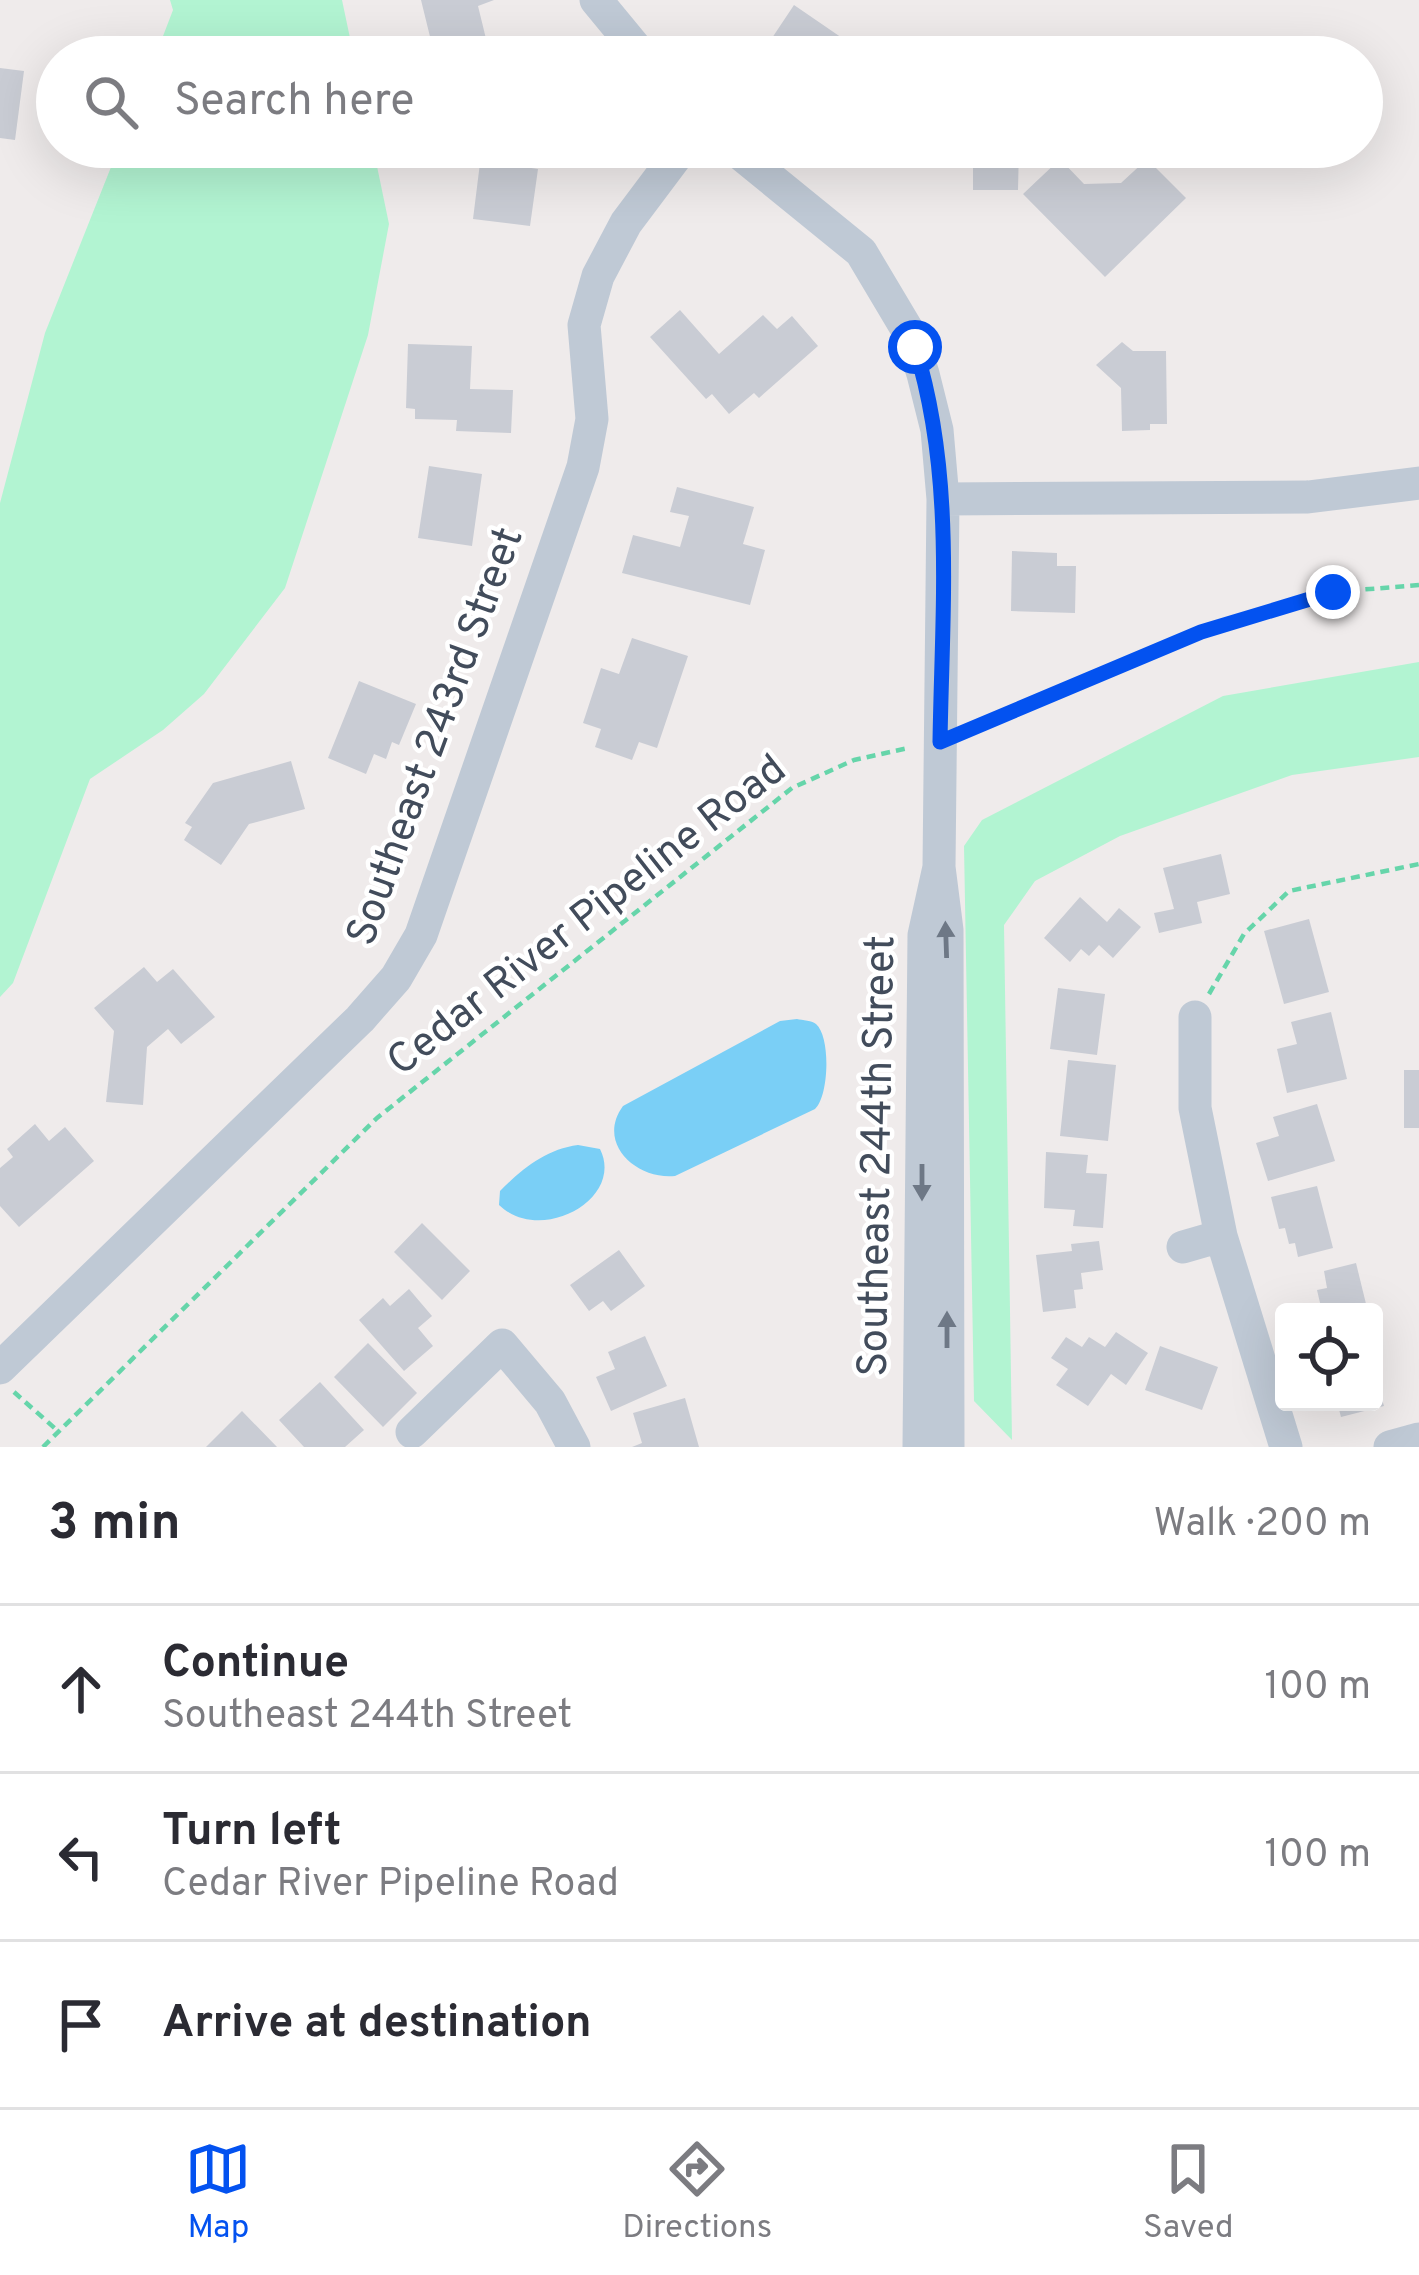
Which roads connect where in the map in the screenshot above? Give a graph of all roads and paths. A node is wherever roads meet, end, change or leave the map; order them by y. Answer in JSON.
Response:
{"nodes":[{"id":1,"x":596,"y":0,"type":"edge"},
{"id":2,"x":626,"y":36,"type":"edge"},
{"id":3,"x":667,"y":168,"type":"edge"},
{"id":4,"x":758,"y":168,"type":"edge"},
{"id":5,"x":1419,"y":483,"type":"edge"},
{"id":6,"x":943,"y":499,"type":"junction"},
{"id":7,"x":1419,"y":585,"type":"edge"},
{"id":8,"x":940,"y":742,"type":"junction"},
{"id":9,"x":1419,"y":864,"type":"edge"},
{"id":10,"x":939,"y":867,"type":"junction"},
{"id":11,"x":1195,"y":1017,"type":"joint"},
{"id":12,"x":1221,"y":1236,"type":"junction"},
{"id":13,"x":1183,"y":1247,"type":"dead end"},
{"id":14,"x":0,"y":1368,"type":"edge"},
{"id":15,"x":0,"y":1380,"type":"edge"},
{"id":16,"x":59,"y":1432,"type":"junction"},
{"id":17,"x":412,"y":1432,"type":"dead end"},
{"id":18,"x":1419,"y":1439,"type":"edge"},
{"id":19,"x":43,"y":1447,"type":"edge"},
{"id":20,"x":574,"y":1447,"type":"edge"},
{"id":21,"x":920,"y":1447,"type":"edge"},
{"id":22,"x":948,"y":1447,"type":"edge"},
{"id":23,"x":1286,"y":1447,"type":"edge"},
{"id":24,"x":1390,"y":1447,"type":"edge"}],
"edges":[{"from":1,"to":2,"type":"street"},
{"from":3,"to":14,"type":"street","name":"Southeast 243rd Street"},
{"from":4,"to":6,"type":"street","name":"Southeast 244th Street"},
{"from":5,"to":6,"type":"street"},
{"from":6,"to":8,"type":"street","name":"Southeast 244th Street"},
{"from":7,"to":8,"type":"path","name":"Cedar River Pipeline Road"},
{"from":8,"to":10,"type":"street","name":"Southeast 244th Street"},
{"from":8,"to":16,"type":"path","name":"Cedar River Pipeline Road"},
{"from":9,"to":11,"type":"path"},
{"from":10,"to":21,"type":"street","name":"Southeast 244th Street","one_way":true},
{"from":22,"to":10,"type":"street","name":"Southeast 244th Street","one_way":true},
{"from":11,"to":12,"type":"street"},
{"from":12,"to":13,"type":"street"},
{"from":12,"to":23,"type":"street"},
{"from":15,"to":16,"type":"path"},
{"from":16,"to":19,"type":"path","name":"Cedar River Pipeline Road"},
{"from":17,"to":20,"type":"street"},
{"from":18,"to":24,"type":"street"}]}
